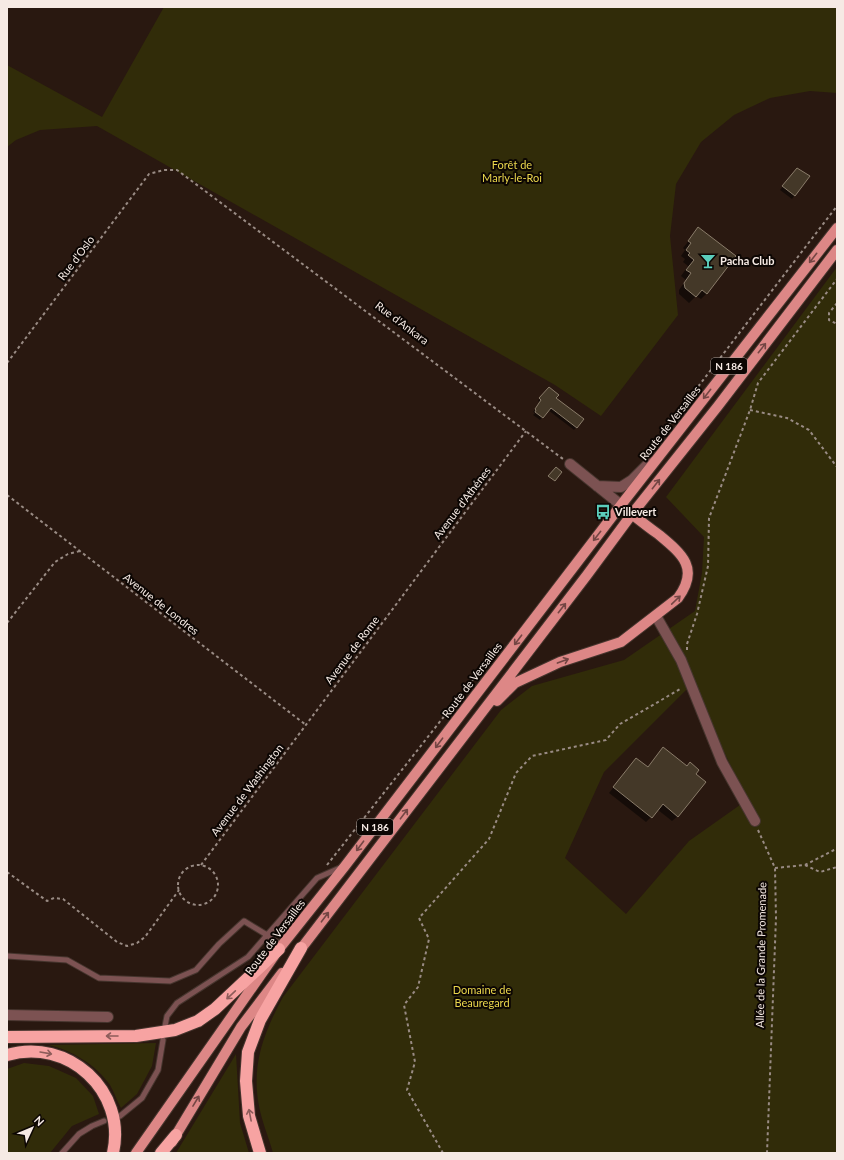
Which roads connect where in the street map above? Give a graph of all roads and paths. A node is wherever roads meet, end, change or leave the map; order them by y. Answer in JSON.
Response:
{"nodes":[{"id":1,"x":164,"y":170,"type":"joint"},
{"id":2,"x":837,"y":206,"type":"edge"},
{"id":3,"x":837,"y":228,"type":"edge"},
{"id":4,"x":837,"y":250,"type":"edge"},
{"id":5,"x":837,"y":279,"type":"edge"},
{"id":6,"x":837,"y":302,"type":"edge"},
{"id":7,"x":837,"y":324,"type":"edge"},
{"id":8,"x":7,"y":363,"type":"edge"},
{"id":9,"x":750,"y":410,"type":"junction"},
{"id":10,"x":526,"y":431,"type":"junction"},
{"id":11,"x":664,"y":450,"type":"junction"},
{"id":12,"x":644,"y":458,"type":"dead end"},
{"id":13,"x":570,"y":464,"type":"joint"},
{"id":14,"x":837,"y":467,"type":"edge"},
{"id":15,"x":597,"y":486,"type":"junction"},
{"id":16,"x":7,"y":495,"type":"edge"},
{"id":17,"x":621,"y":506,"type":"junction"},
{"id":18,"x":632,"y":514,"type":"junction"},
{"id":19,"x":80,"y":551,"type":"junction"},
{"id":20,"x":411,"y":585,"type":"joint"},
{"id":21,"x":656,"y":616,"type":"junction"},
{"id":22,"x":7,"y":624,"type":"edge"},
{"id":23,"x":493,"y":655,"type":"dead end"},
{"id":24,"x":681,"y":660,"type":"junction"},
{"id":25,"x":690,"y":683,"type":"junction"},
{"id":26,"x":475,"y":722,"type":"junction"},
{"id":27,"x":306,"y":725,"type":"junction"},
{"id":28,"x":754,"y":821,"type":"joint"},
{"id":29,"x":837,"y":849,"type":"edge"},
{"id":30,"x":201,"y":865,"type":"junction"},
{"id":31,"x":805,"y":865,"type":"junction"},
{"id":32,"x":344,"y":866,"type":"junction"},
{"id":33,"x":837,"y":867,"type":"edge"},
{"id":34,"x":775,"y":868,"type":"junction"},
{"id":35,"x":7,"y":872,"type":"edge"},
{"id":36,"x":317,"y":878,"type":"junction"},
{"id":37,"x":178,"y":890,"type":"junction"},
{"id":38,"x":267,"y":935,"type":"junction"},
{"id":39,"x":280,"y":947,"type":"junction"},
{"id":40,"x":301,"y":948,"type":"junction"},
{"id":41,"x":7,"y":956,"type":"edge"},
{"id":42,"x":7,"y":1015,"type":"edge"},
{"id":43,"x":108,"y":1017,"type":"dead end"},
{"id":44,"x":164,"y":1026,"type":"dead end"},
{"id":45,"x":7,"y":1037,"type":"edge"},
{"id":46,"x":163,"y":1040,"type":"dead end"},
{"id":47,"x":7,"y":1055,"type":"edge"},
{"id":48,"x":120,"y":1116,"type":"dead end"},
{"id":49,"x":104,"y":1121,"type":"dead end"},
{"id":50,"x":176,"y":1135,"type":"junction"},
{"id":51,"x":62,"y":1153,"type":"edge"},
{"id":52,"x":113,"y":1153,"type":"edge"},
{"id":53,"x":136,"y":1153,"type":"edge"},
{"id":54,"x":161,"y":1153,"type":"edge"},
{"id":55,"x":167,"y":1153,"type":"edge"},
{"id":56,"x":260,"y":1153,"type":"edge"},
{"id":57,"x":443,"y":1153,"type":"edge"},
{"id":58,"x":767,"y":1153,"type":"edge"}],
"edges":[{"from":1,"to":8,"type":"path","name":"Rue d'Oslo"},
{"from":1,"to":10,"type":"path","name":"Rue d'Ankara"},
{"from":2,"to":12,"type":"path"},
{"from":3,"to":11,"type":"main road","name":"Route de Versailles","number":"N 186","one_way":true},
{"from":18,"to":4,"type":"main road","number":"N 186","one_way":true},
{"from":5,"to":9,"type":"path"},
{"from":6,"to":7,"type":"path"},
{"from":9,"to":14,"type":"path"},
{"from":9,"to":24,"type":"path"},
{"from":10,"to":13,"type":"path","name":"Rue d'Ankara"},
{"from":10,"to":20,"type":"path","name":"Avenue d'Athénes"},
{"from":11,"to":15,"type":"street"},
{"from":11,"to":17,"type":"main road","name":"Route de Versailles","number":"N 186"},
{"from":13,"to":15,"type":"street"},
{"from":15,"to":17,"type":"street"},
{"from":16,"to":19,"type":"path","name":"Avenue de Londres"},
{"from":17,"to":18,"type":"main road"},
{"from":17,"to":32,"type":"main road","name":"Route de Versailles","number":"N 186","one_way":true},
{"from":21,"to":18,"type":"main road","one_way":true},
{"from":26,"to":18,"type":"main road","number":"N 186","one_way":true},
{"from":19,"to":22,"type":"path"},
{"from":19,"to":27,"type":"path","name":"Avenue de Londres"},
{"from":20,"to":27,"type":"path","name":"Avenue de Rome"},
{"from":21,"to":24,"type":"street"},
{"from":26,"to":21,"type":"main road","one_way":true},
{"from":23,"to":36,"type":"path"},
{"from":24,"to":25,"type":"street"},
{"from":25,"to":28,"type":"street"},
{"from":25,"to":57,"type":"path"},
{"from":40,"to":26,"type":"main road","number":"N 186","one_way":true},
{"from":27,"to":30,"type":"path","name":"Avenue de Washington"},
{"from":28,"to":34,"type":"path","name":"Allée de la Grande Promenade"},
{"from":29,"to":31,"type":"path"},
{"from":30,"to":37,"type":"path"},
{"from":30,"to":37,"type":"path"},
{"from":31,"to":33,"type":"path"},
{"from":31,"to":34,"type":"path"},
{"from":32,"to":36,"type":"lane"},
{"from":32,"to":39,"type":"main road","name":"Route de Versailles","number":"N 186"},
{"from":34,"to":58,"type":"path","name":"Allée de la Grande Promenade"},
{"from":35,"to":37,"type":"path"},
{"from":36,"to":38,"type":"lane"},
{"from":38,"to":39,"type":"lane"},
{"from":38,"to":41,"type":"lane"},
{"from":38,"to":44,"type":"lane"},
{"from":39,"to":45,"type":"highway","one_way":true},
{"from":39,"to":53,"type":"main road","name":"Route de Versailles","number":"N 186"},
{"from":50,"to":40,"type":"main road","number":"N 186","one_way":true},
{"from":56,"to":40,"type":"highway","one_way":true},
{"from":42,"to":43,"type":"street"},
{"from":46,"to":48,"type":"lane"},
{"from":47,"to":52,"type":"highway","one_way":true},
{"from":49,"to":51,"type":"lane"},
{"from":50,"to":54,"type":"highway","number":"N 186"},
{"from":50,"to":55,"type":"main road","number":"N 186"}]}
